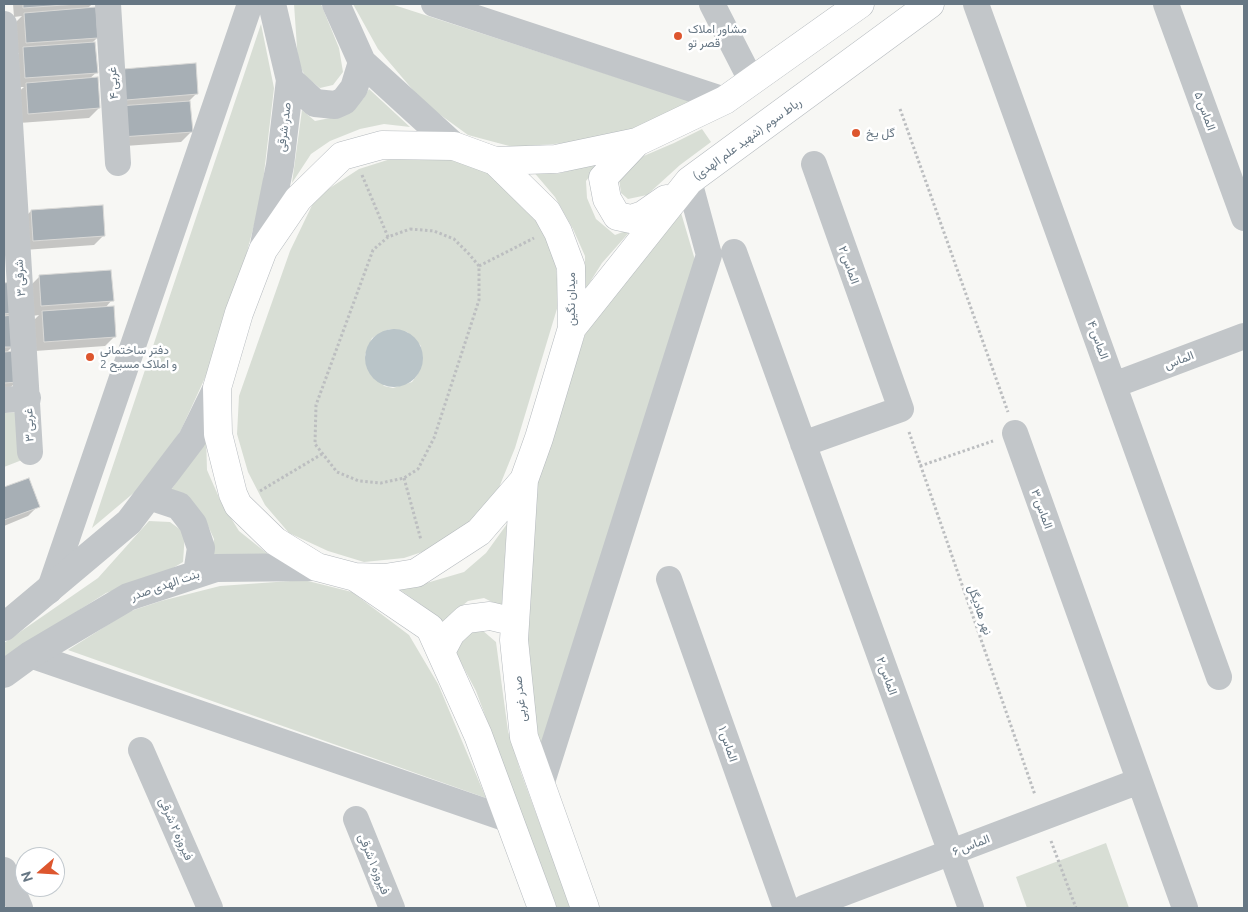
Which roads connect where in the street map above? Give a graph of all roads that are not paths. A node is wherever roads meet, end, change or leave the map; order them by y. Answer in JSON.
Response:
{"nodes":[{"id":1,"x":108,"y":4,"type":"edge"},
{"id":2,"x":250,"y":4,"type":"edge"},
{"id":3,"x":272,"y":4,"type":"edge"},
{"id":4,"x":336,"y":4,"type":"edge"},
{"id":5,"x":434,"y":4,"type":"edge"},
{"id":6,"x":712,"y":4,"type":"edge"},
{"id":7,"x":860,"y":4,"type":"edge"},
{"id":8,"x":930,"y":4,"type":"edge"},
{"id":9,"x":976,"y":4,"type":"edge"},
{"id":10,"x":1166,"y":4,"type":"edge"},
{"id":11,"x":4,"y":24,"type":"edge"},
{"id":12,"x":362,"y":62,"type":"junction"},
{"id":13,"x":290,"y":80,"type":"junction"},
{"id":14,"x":752,"y":82,"type":"junction"},
{"id":15,"x":725,"y":100,"type":"junction"},
{"id":16,"x":637,"y":142,"type":"junction"},
{"id":17,"x":454,"y":146,"type":"junction"},
{"id":18,"x":495,"y":161,"type":"junction"},
{"id":19,"x":118,"y":163,"type":"dead end"},
{"id":20,"x":814,"y":164,"type":"dead end"},
{"id":21,"x":689,"y":181,"type":"junction"},
{"id":22,"x":1244,"y":218,"type":"edge"},
{"id":23,"x":263,"y":250,"type":"junction"},
{"id":24,"x":734,"y":252,"type":"dead end"},
{"id":25,"x":572,"y":328,"type":"junction"},
{"id":26,"x":1244,"y":336,"type":"edge"},
{"id":27,"x":1114,"y":385,"type":"junction"},
{"id":28,"x":217,"y":388,"type":"junction"},
{"id":29,"x":16,"y":399,"type":"edge"},
{"id":30,"x":1015,"y":433,"type":"road end"},
{"id":31,"x":803,"y":444,"type":"junction"},
{"id":32,"x":30,"y":452,"type":"dead end"},
{"id":33,"x":524,"y":480,"type":"junction"},
{"id":34,"x":149,"y":496,"type":"junction"},
{"id":35,"x":317,"y":567,"type":"junction"},
{"id":36,"x":197,"y":574,"type":"junction"},
{"id":37,"x":355,"y":577,"type":"junction"},
{"id":38,"x":669,"y":579,"type":"dead end"},
{"id":39,"x":49,"y":592,"type":"junction"},
{"id":40,"x":515,"y":622,"type":"junction"},
{"id":41,"x":4,"y":627,"type":"edge"},
{"id":42,"x":441,"y":652,"type":"junction"},
{"id":43,"x":30,"y":655,"type":"junction"},
{"id":44,"x":4,"y":674,"type":"edge"},
{"id":45,"x":1219,"y":677,"type":"dead end"},
{"id":46,"x":141,"y":750,"type":"dead end"},
{"id":47,"x":1139,"y":781,"type":"junction"},
{"id":48,"x":541,"y":786,"type":"junction"},
{"id":49,"x":356,"y":819,"type":"dead end"},
{"id":50,"x":510,"y":820,"type":"junction"},
{"id":51,"x":951,"y":852,"type":"junction"},
{"id":52,"x":4,"y":870,"type":"edge"},
{"id":53,"x":20,"y":908,"type":"edge"},
{"id":54,"x":210,"y":908,"type":"edge"},
{"id":55,"x":392,"y":908,"type":"edge"},
{"id":56,"x":542,"y":908,"type":"edge"},
{"id":57,"x":585,"y":908,"type":"edge"},
{"id":58,"x":786,"y":908,"type":"edge"},
{"id":59,"x":804,"y":908,"type":"edge"},
{"id":60,"x":971,"y":908,"type":"edge"},
{"id":61,"x":1184,"y":908,"type":"edge"}],
"edges":[{"from":1,"to":19,"type":"street","name":"۴ غربی"},
{"from":2,"to":39,"type":"street"},
{"from":3,"to":13,"type":"street","name":"صدر شرقی"},
{"from":4,"to":12,"type":"street"},
{"from":5,"to":15,"type":"street"},
{"from":6,"to":14,"type":"street"},
{"from":7,"to":14,"type":"main road"},
{"from":8,"to":21,"type":"main road","name":"رباط سوم (شهید علم الهدی)"},
{"from":9,"to":27,"type":"street","name":"الماس ۴"},
{"from":10,"to":22,"type":"street","name":"الماس ۵"},
{"from":11,"to":29,"type":"street","name":"۳ شرقی"},
{"from":12,"to":13,"type":"street"},
{"from":12,"to":17,"type":"street"},
{"from":13,"to":23,"type":"street","name":"صدر شرقی"},
{"from":14,"to":15,"type":"main road"},
{"from":15,"to":16,"type":"main road"},
{"from":16,"to":18,"type":"main road"},
{"from":16,"to":21,"type":"main road"},
{"from":17,"to":18,"type":"main road","name":"میدان نگین"},
{"from":17,"to":23,"type":"main road","name":"میدان نگین"},
{"from":18,"to":25,"type":"main road","name":"میدان نگین"},
{"from":20,"to":31,"type":"street","name":"الماس ۲"},
{"from":21,"to":25,"type":"main road","name":"رباط سوم (شهید علم الهدی)"},
{"from":21,"to":48,"type":"street"},
{"from":23,"to":28,"type":"main road","name":"میدان نگین"},
{"from":24,"to":31,"type":"street","name":"الماس ۲"},
{"from":25,"to":33,"type":"main road","name":"میدان نگین"},
{"from":26,"to":27,"type":"street","name":"الماس"},
{"from":27,"to":45,"type":"street","name":"الماس ۴"},
{"from":28,"to":34,"type":"street"},
{"from":28,"to":35,"type":"main road","name":"میدان نگین"},
{"from":29,"to":32,"type":"street","name":"۳ غربی"},
{"from":30,"to":47,"type":"street","name":"الماس ۳"},
{"from":31,"to":51,"type":"street","name":"الماس ۲"},
{"from":33,"to":37,"type":"main road","name":"میدان نگین"},
{"from":33,"to":40,"type":"main road","name":"صدر غربی"},
{"from":34,"to":36,"type":"street"},
{"from":34,"to":39,"type":"street"},
{"from":35,"to":36,"type":"street","name":"بنت الهدی صدر"},
{"from":35,"to":37,"type":"main road","name":"میدان نگین"},
{"from":36,"to":43,"type":"street","name":"بنت الهدی صدر"},
{"from":37,"to":42,"type":"main road"},
{"from":38,"to":58,"type":"street","name":"الماس ۱"},
{"from":39,"to":41,"type":"street"},
{"from":40,"to":42,"type":"main road"},
{"from":40,"to":48,"type":"main road","name":"صدر غربی"},
{"from":42,"to":50,"type":"main road"},
{"from":43,"to":44,"type":"street","name":"بنت الهدی صدر"},
{"from":43,"to":50,"type":"street"},
{"from":46,"to":54,"type":"street","name":"فیروزه ۲ شرقی"},
{"from":47,"to":51,"type":"street","name":"الماس ۶"},
{"from":47,"to":61,"type":"street","name":"الماس ۳"},
{"from":48,"to":57,"type":"main road","name":"صدر غربی"},
{"from":49,"to":55,"type":"street","name":"فیروزه ۱ شرقی"},
{"from":50,"to":56,"type":"main road"},
{"from":51,"to":59,"type":"street","name":"الماس ۶"},
{"from":51,"to":60,"type":"street","name":"الماس ۲"},
{"from":52,"to":53,"type":"street"}]}
